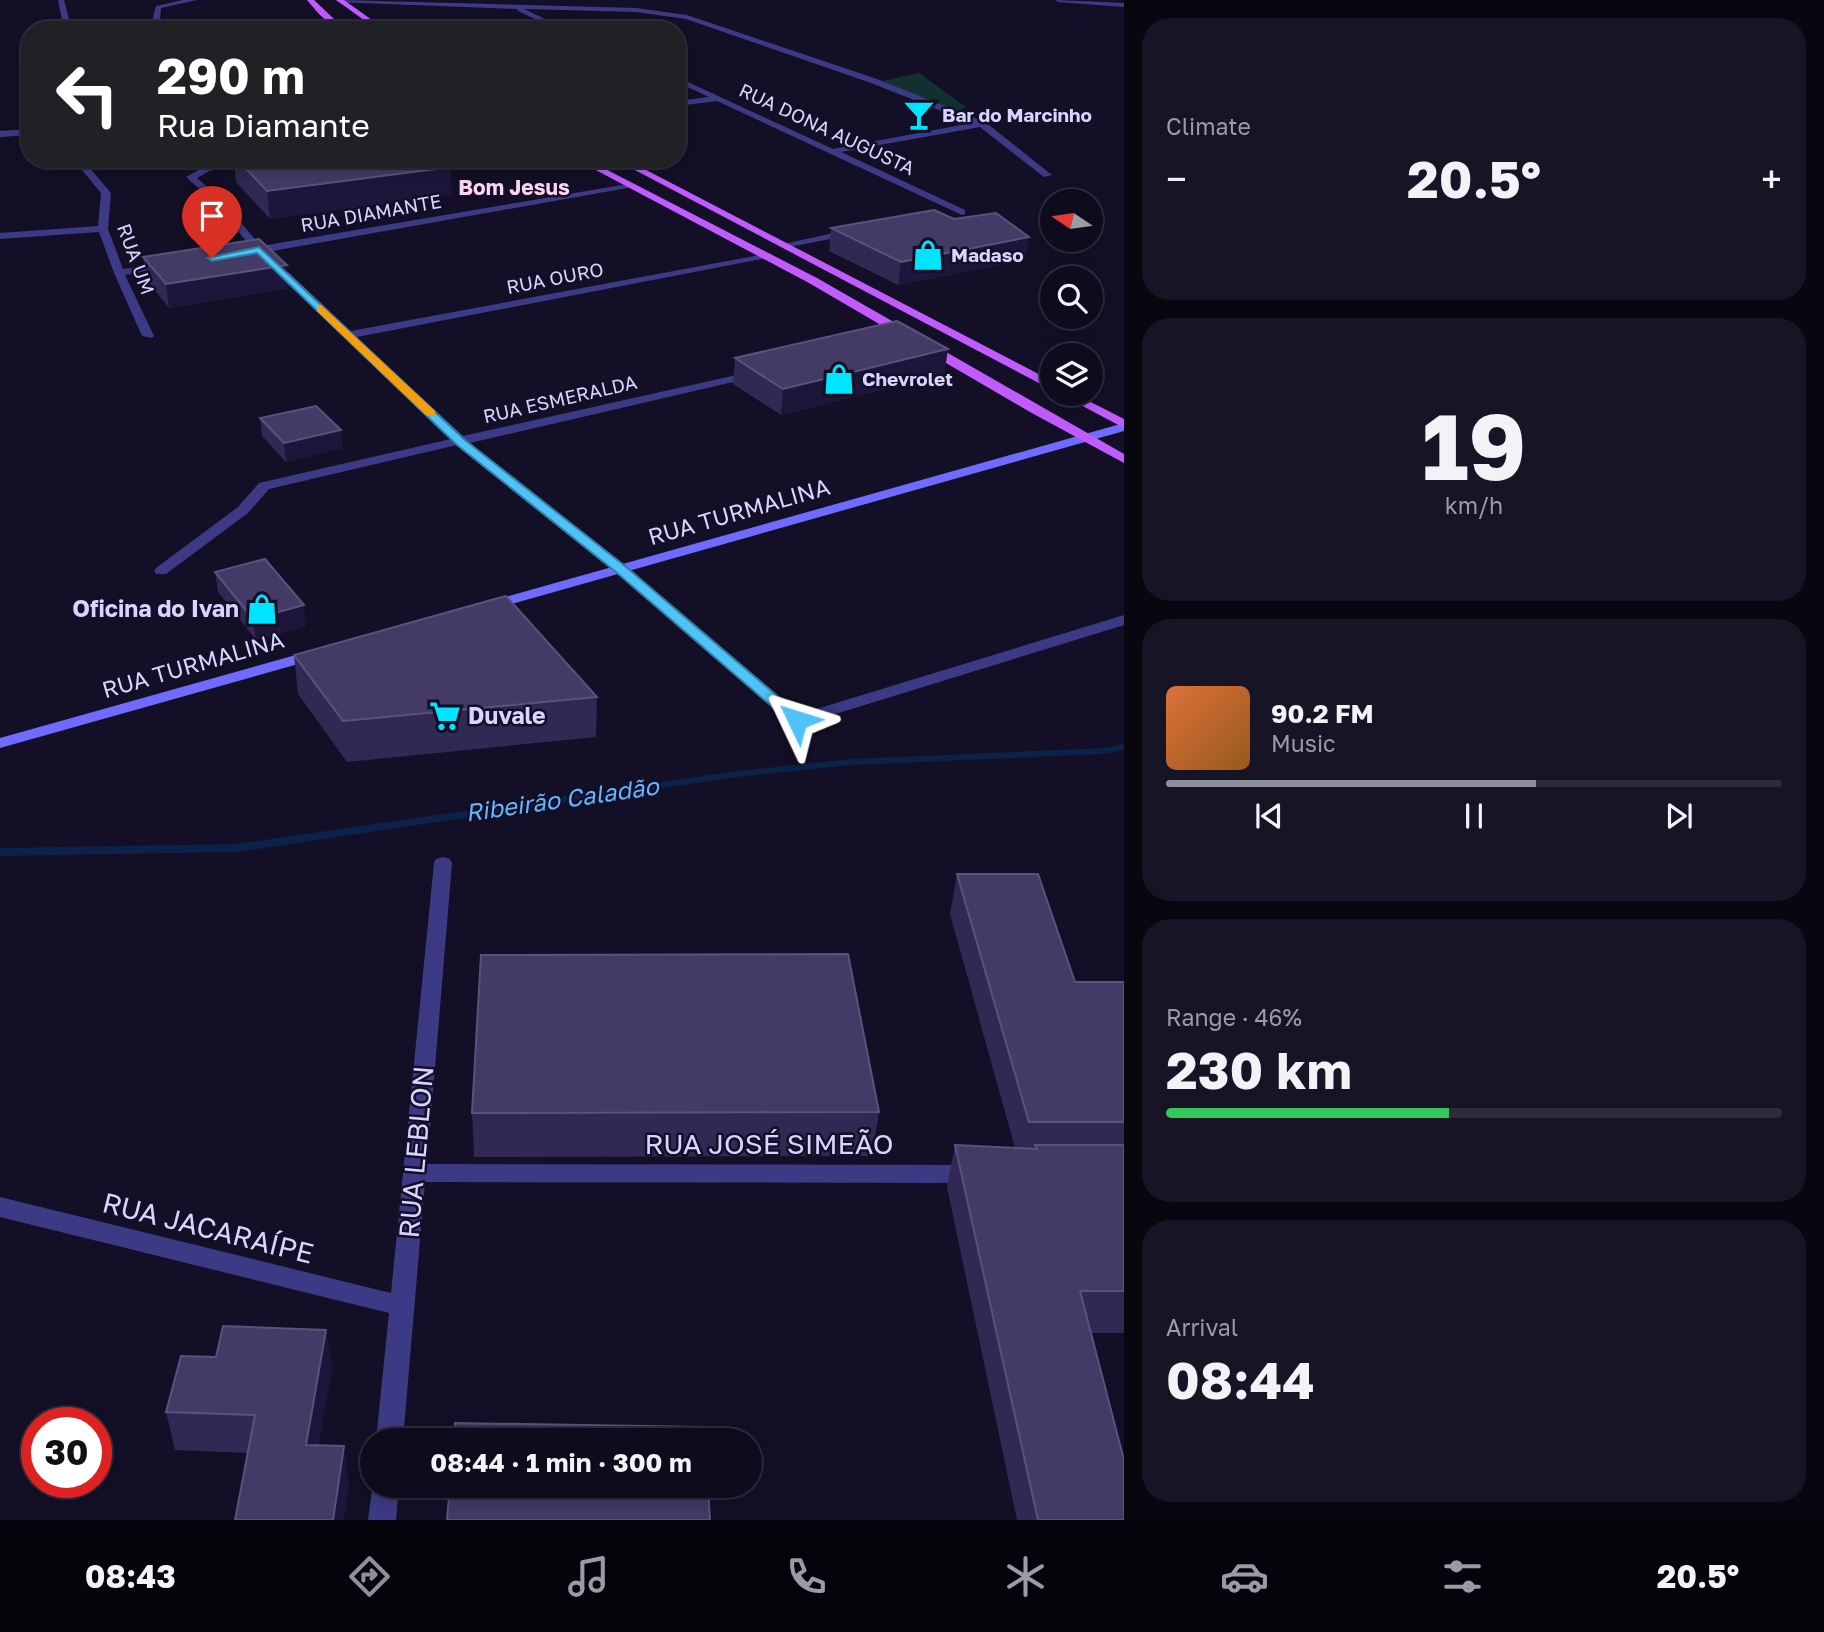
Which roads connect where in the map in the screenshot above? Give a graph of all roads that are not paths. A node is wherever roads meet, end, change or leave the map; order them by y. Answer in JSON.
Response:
{"nodes":[{"id":1,"x":61,"y":0,"type":"edge"},
{"id":2,"x":194,"y":0,"type":"edge"},
{"id":3,"x":310,"y":0,"type":"edge"},
{"id":4,"x":1058,"y":0,"type":"edge"},
{"id":5,"x":339,"y":1,"type":"edge"},
{"id":6,"x":1124,"y":5,"type":"edge"},
{"id":7,"x":512,"y":6,"type":"junction"},
{"id":8,"x":66,"y":21,"type":"edge"},
{"id":9,"x":156,"y":21,"type":"edge"},
{"id":10,"x":331,"y":21,"type":"edge"},
{"id":11,"x":369,"y":21,"type":"edge"},
{"id":12,"x":545,"y":21,"type":"edge"},
{"id":13,"x":686,"y":83,"type":"edge"},
{"id":14,"x":720,"y":98,"type":"junction"},
{"id":15,"x":686,"y":103,"type":"edge"},
{"id":16,"x":982,"y":124,"type":"junction"},
{"id":17,"x":21,"y":133,"type":"edge"},
{"id":18,"x":0,"y":134,"type":"edge"},
{"id":19,"x":834,"y":151,"type":"junction"},
{"id":20,"x":85,"y":168,"type":"edge"},
{"id":21,"x":204,"y":168,"type":"edge"},
{"id":22,"x":595,"y":168,"type":"edge"},
{"id":23,"x":635,"y":168,"type":"edge"},
{"id":24,"x":1047,"y":175,"type":"dead end"},
{"id":25,"x":628,"y":187,"type":"junction"},
{"id":26,"x":936,"y":216,"type":"edge"},
{"id":27,"x":103,"y":229,"type":"junction"},
{"id":28,"x":857,"y":232,"type":"edge"},
{"id":29,"x":0,"y":236,"type":"edge"},
{"id":30,"x":784,"y":246,"type":"junction"},
{"id":31,"x":253,"y":251,"type":"junction"},
{"id":32,"x":767,"y":255,"type":"junction"},
{"id":33,"x":183,"y":263,"type":"edge"},
{"id":34,"x":119,"y":273,"type":"junction"},
{"id":35,"x":349,"y":335,"type":"junction"},
{"id":36,"x":148,"y":336,"type":"dead end"},
{"id":37,"x":912,"y":337,"type":"junction"},
{"id":38,"x":885,"y":343,"type":"edge"},
{"id":39,"x":766,"y":371,"type":"edge"},
{"id":40,"x":1040,"y":380,"type":"edge"},
{"id":41,"x":1088,"y":406,"type":"edge"},
{"id":42,"x":1124,"y":426,"type":"edge"},
{"id":43,"x":1085,"y":438,"type":"junction"},
{"id":44,"x":461,"y":442,"type":"junction"},
{"id":45,"x":1124,"y":459,"type":"edge"},
{"id":46,"x":621,"y":569,"type":"junction"},
{"id":47,"x":161,"y":571,"type":"dead end"},
{"id":48,"x":475,"y":610,"type":"edge"},
{"id":49,"x":1124,"y":620,"type":"edge"},
{"id":50,"x":330,"y":650,"type":"edge"},
{"id":51,"x":0,"y":743,"type":"edge"},
{"id":52,"x":443,"y":863,"type":"dead end"},
{"id":53,"x":414,"y":1173,"type":"junction"},
{"id":54,"x":999,"y":1174,"type":"edge"},
{"id":55,"x":0,"y":1207,"type":"edge"},
{"id":56,"x":402,"y":1306,"type":"junction"},
{"id":57,"x":391,"y":1428,"type":"edge"},
{"id":58,"x":384,"y":1498,"type":"edge"},
{"id":59,"x":382,"y":1520,"type":"edge"}],
"edges":[{"from":1,"to":8,"type":"street"},
{"from":2,"to":9,"type":"street"},
{"from":3,"to":10,"type":"main road"},
{"from":4,"to":6,"type":"street"},
{"from":5,"to":7,"type":"street"},
{"from":5,"to":11,"type":"main road"},
{"from":7,"to":12,"type":"street"},
{"from":7,"to":16,"type":"street"},
{"from":13,"to":14,"type":"street","name":"RUA DONA AUGUSTA"},
{"from":14,"to":15,"type":"street"},
{"from":14,"to":19,"type":"street","name":"RUA DONA AUGUSTA"},
{"from":16,"to":19,"type":"street"},
{"from":16,"to":24,"type":"street"},
{"from":17,"to":18,"type":"street"},
{"from":19,"to":26,"type":"street","name":"RUA DONA AUGUSTA"},
{"from":20,"to":27,"type":"street","name":"RUA UM"},
{"from":21,"to":31,"type":"street"},
{"from":22,"to":25,"type":"main road"},
{"from":23,"to":30,"type":"main road"},
{"from":25,"to":31,"type":"street","name":"RUA DIAMANTE"},
{"from":25,"to":32,"type":"main road"},
{"from":27,"to":29,"type":"street"},
{"from":27,"to":34,"type":"street","name":"RUA UM"},
{"from":28,"to":30,"type":"street"},
{"from":30,"to":40,"type":"main road"},
{"from":31,"to":35,"type":"street"},
{"from":32,"to":35,"type":"street","name":"RUA OURO"},
{"from":32,"to":37,"type":"main road"},
{"from":33,"to":34,"type":"street"},
{"from":34,"to":36,"type":"street","name":"RUA UM"},
{"from":35,"to":44,"type":"street"},
{"from":37,"to":38,"type":"street"},
{"from":37,"to":43,"type":"main road"},
{"from":39,"to":44,"type":"street","name":"RUA ESMERALDA"},
{"from":41,"to":42,"type":"main road"},
{"from":42,"to":43,"type":"main road","name":"RUA TURMALINA"},
{"from":43,"to":45,"type":"main road"},
{"from":43,"to":46,"type":"main road","name":"RUA TURMALINA"},
{"from":44,"to":46,"type":"street"},
{"from":44,"to":47,"type":"street","name":"RUA ESMERALDA"},
{"from":46,"to":48,"type":"main road","name":"RUA TURMALINA"},
{"from":46,"to":49,"type":"street"},
{"from":50,"to":51,"type":"main road","name":"RUA TURMALINA"},
{"from":52,"to":53,"type":"street","name":"RUA LEBLON"},
{"from":53,"to":54,"type":"street","name":"RUA JOSÉ SIMEÃO"},
{"from":53,"to":56,"type":"street","name":"RUA LEBLON"},
{"from":55,"to":56,"type":"street","name":"RUA JACARAÍPE"},
{"from":56,"to":57,"type":"street","name":"RUA LEBLON"},
{"from":58,"to":59,"type":"street"}]}
